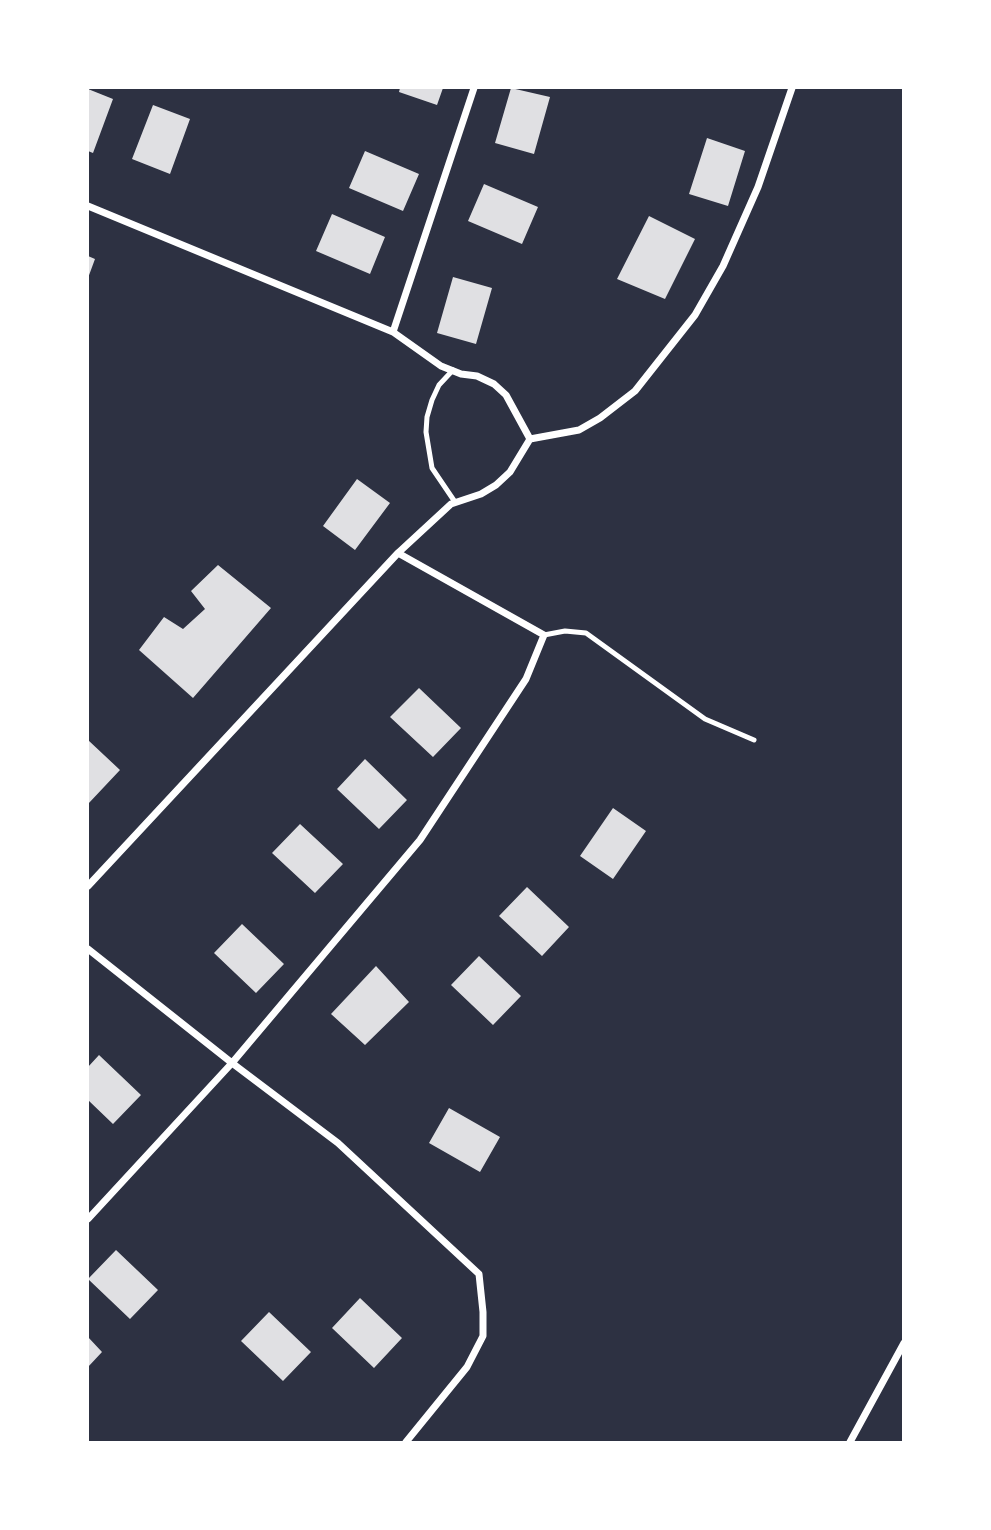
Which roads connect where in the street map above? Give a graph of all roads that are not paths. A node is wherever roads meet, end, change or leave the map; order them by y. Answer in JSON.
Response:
{"nodes":[{"id":1,"x":474,"y":88,"type":"edge"},
{"id":2,"x":792,"y":88,"type":"edge"},
{"id":3,"x":88,"y":206,"type":"edge"},
{"id":4,"x":393,"y":332,"type":"junction"},
{"id":5,"x":453,"y":370,"type":"junction"},
{"id":6,"x":530,"y":439,"type":"junction"},
{"id":7,"x":456,"y":502,"type":"junction"},
{"id":8,"x":398,"y":553,"type":"junction"},
{"id":9,"x":544,"y":635,"type":"junction"},
{"id":10,"x":754,"y":740,"type":"dead end"},
{"id":11,"x":88,"y":886,"type":"edge"},
{"id":12,"x":88,"y":949,"type":"edge"},
{"id":13,"x":232,"y":1063,"type":"junction"},
{"id":14,"x":88,"y":1219,"type":"edge"},
{"id":15,"x":904,"y":1343,"type":"edge"},
{"id":16,"x":406,"y":1443,"type":"edge"},
{"id":17,"x":850,"y":1443,"type":"edge"}],
"edges":[{"from":1,"to":4,"type":"street"},
{"from":2,"to":6,"type":"street"},
{"from":3,"to":4,"type":"street"},
{"from":4,"to":5,"type":"street"},
{"from":5,"to":6,"type":"street"},
{"from":5,"to":7,"type":"lane"},
{"from":6,"to":7,"type":"street"},
{"from":7,"to":8,"type":"street"},
{"from":8,"to":9,"type":"street"},
{"from":8,"to":11,"type":"street"},
{"from":9,"to":10,"type":"lane"},
{"from":9,"to":13,"type":"street"},
{"from":12,"to":13,"type":"street"},
{"from":13,"to":14,"type":"street"},
{"from":13,"to":16,"type":"street"},
{"from":15,"to":17,"type":"street"}]}
